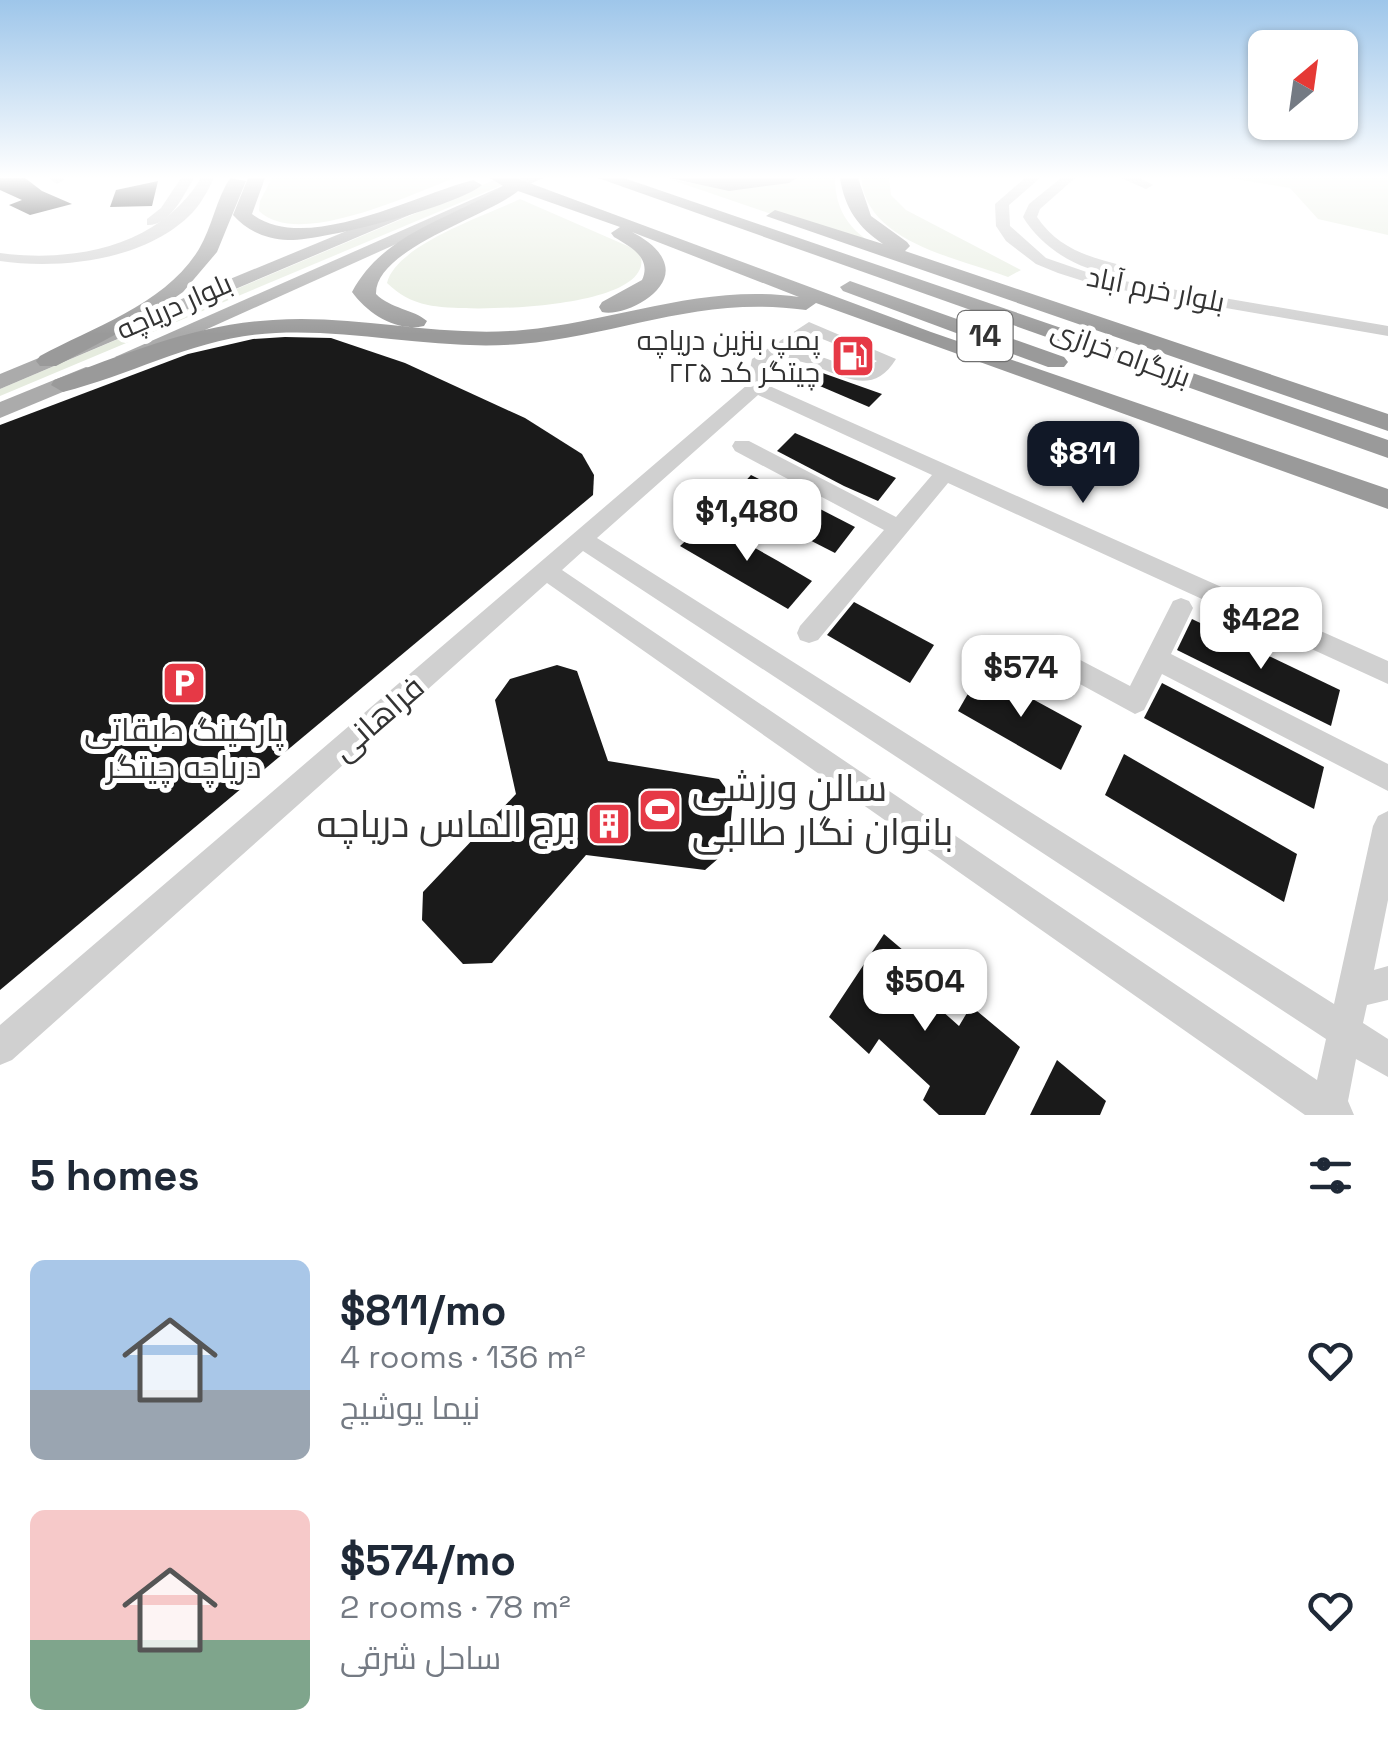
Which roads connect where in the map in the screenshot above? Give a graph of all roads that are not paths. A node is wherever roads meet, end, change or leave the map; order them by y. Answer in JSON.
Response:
{"nodes":[{"id":1,"x":133,"y":230,"type":"edge"},
{"id":2,"x":153,"y":230,"type":"edge"},
{"id":3,"x":216,"y":230,"type":"edge"},
{"id":4,"x":274,"y":230,"type":"edge"},
{"id":5,"x":318,"y":230,"type":"edge"},
{"id":6,"x":364,"y":230,"type":"edge"},
{"id":7,"x":402,"y":230,"type":"edge"},
{"id":8,"x":431,"y":230,"type":"edge"},
{"id":9,"x":618,"y":230,"type":"edge"},
{"id":10,"x":646,"y":230,"type":"edge"},
{"id":11,"x":693,"y":230,"type":"edge"},
{"id":12,"x":756,"y":230,"type":"edge"},
{"id":13,"x":820,"y":230,"type":"edge"},
{"id":14,"x":875,"y":230,"type":"edge"},
{"id":15,"x":1007,"y":230,"type":"edge"},
{"id":16,"x":1037,"y":230,"type":"edge"},
{"id":17,"x":0,"y":245,"type":"edge"},
{"id":18,"x":0,"y":257,"type":"edge"},
{"id":19,"x":1004,"y":289,"type":"junction"},
{"id":20,"x":1388,"y":316,"type":"edge"},
{"id":21,"x":1388,"y":331,"type":"edge"},
{"id":22,"x":923,"y":337,"type":"junction"},
{"id":23,"x":767,"y":356,"type":"junction"},
{"id":24,"x":48,"y":361,"type":"junction"},
{"id":25,"x":0,"y":382,"type":"edge"},
{"id":26,"x":62,"y":384,"type":"junction"},
{"id":27,"x":756,"y":387,"type":"junction"},
{"id":28,"x":0,"y":411,"type":"edge"},
{"id":29,"x":1388,"y":423,"type":"edge"},
{"id":30,"x":742,"y":446,"type":"dead end"},
{"id":31,"x":1388,"y":449,"type":"edge"},
{"id":32,"x":945,"y":472,"type":"junction"},
{"id":33,"x":1388,"y":482,"type":"edge"},
{"id":34,"x":1388,"y":499,"type":"edge"},
{"id":35,"x":898,"y":528,"type":"junction"},
{"id":36,"x":581,"y":540,"type":"junction"},
{"id":37,"x":546,"y":570,"type":"junction"},
{"id":38,"x":1181,"y":608,"type":"dead end"},
{"id":39,"x":809,"y":633,"type":"dead end"},
{"id":40,"x":1157,"y":659,"type":"junction"},
{"id":41,"x":1064,"y":663,"type":"dead end"},
{"id":42,"x":1388,"y":673,"type":"edge"},
{"id":43,"x":1388,"y":778,"type":"edge"},
{"id":44,"x":1388,"y":826,"type":"edge"},
{"id":45,"x":1388,"y":983,"type":"edge"},
{"id":46,"x":1354,"y":991,"type":"junction"},
{"id":47,"x":1346,"y":1031,"type":"junction"},
{"id":48,"x":0,"y":1048,"type":"edge"},
{"id":49,"x":1388,"y":1059,"type":"edge"},
{"id":50,"x":1331,"y":1113,"type":"edge"}],
"edges":[{"from":1,"to":17,"type":"street"},
{"from":2,"to":18,"type":"street"},
{"from":3,"to":24,"type":"highway"},
{"from":4,"to":5,"type":"highway"},
{"from":6,"to":24,"type":"main road","name":"بلوار دریاچه"},
{"from":7,"to":26,"type":"main road","name":"بلوار دریاچه"},
{"from":8,"to":9,"type":"highway"},
{"from":10,"to":22,"type":"highway"},
{"from":11,"to":33,"type":"highway","name":"بزرگراه خرازی","number":"14"},
{"from":12,"to":31,"type":"highway","name":"بزرگراه خرازی","number":"14"},
{"from":13,"to":19,"type":"highway"},
{"from":14,"to":19,"type":"highway"},
{"from":15,"to":21,"type":"street","name":"بلوار خرم آباد"},
{"from":16,"to":20,"type":"street","name":"بلوار خرم آباد"},
{"from":19,"to":29,"type":"highway"},
{"from":22,"to":26,"type":"highway"},
{"from":22,"to":34,"type":"highway"},
{"from":23,"to":23,"type":"street"},
{"from":23,"to":27,"type":"street"},
{"from":24,"to":25,"type":"main road","name":"بلوار دریاچه"},
{"from":26,"to":28,"type":"main road","name":"بلوار دریاچه"},
{"from":27,"to":32,"type":"street"},
{"from":27,"to":36,"type":"street","name":"فراهانی"},
{"from":30,"to":35,"type":"street"},
{"from":32,"to":35,"type":"street"},
{"from":32,"to":42,"type":"street"},
{"from":35,"to":39,"type":"street"},
{"from":36,"to":37,"type":"street","name":"فراهانی"},
{"from":36,"to":47,"type":"street"},
{"from":37,"to":48,"type":"street","name":"فراهانی"},
{"from":37,"to":50,"type":"street"},
{"from":38,"to":40,"type":"street"},
{"from":40,"to":41,"type":"street"},
{"from":40,"to":43,"type":"street"},
{"from":44,"to":46,"type":"street"},
{"from":45,"to":46,"type":"street"},
{"from":46,"to":47,"type":"street"},
{"from":47,"to":49,"type":"street"},
{"from":47,"to":50,"type":"street"}]}
